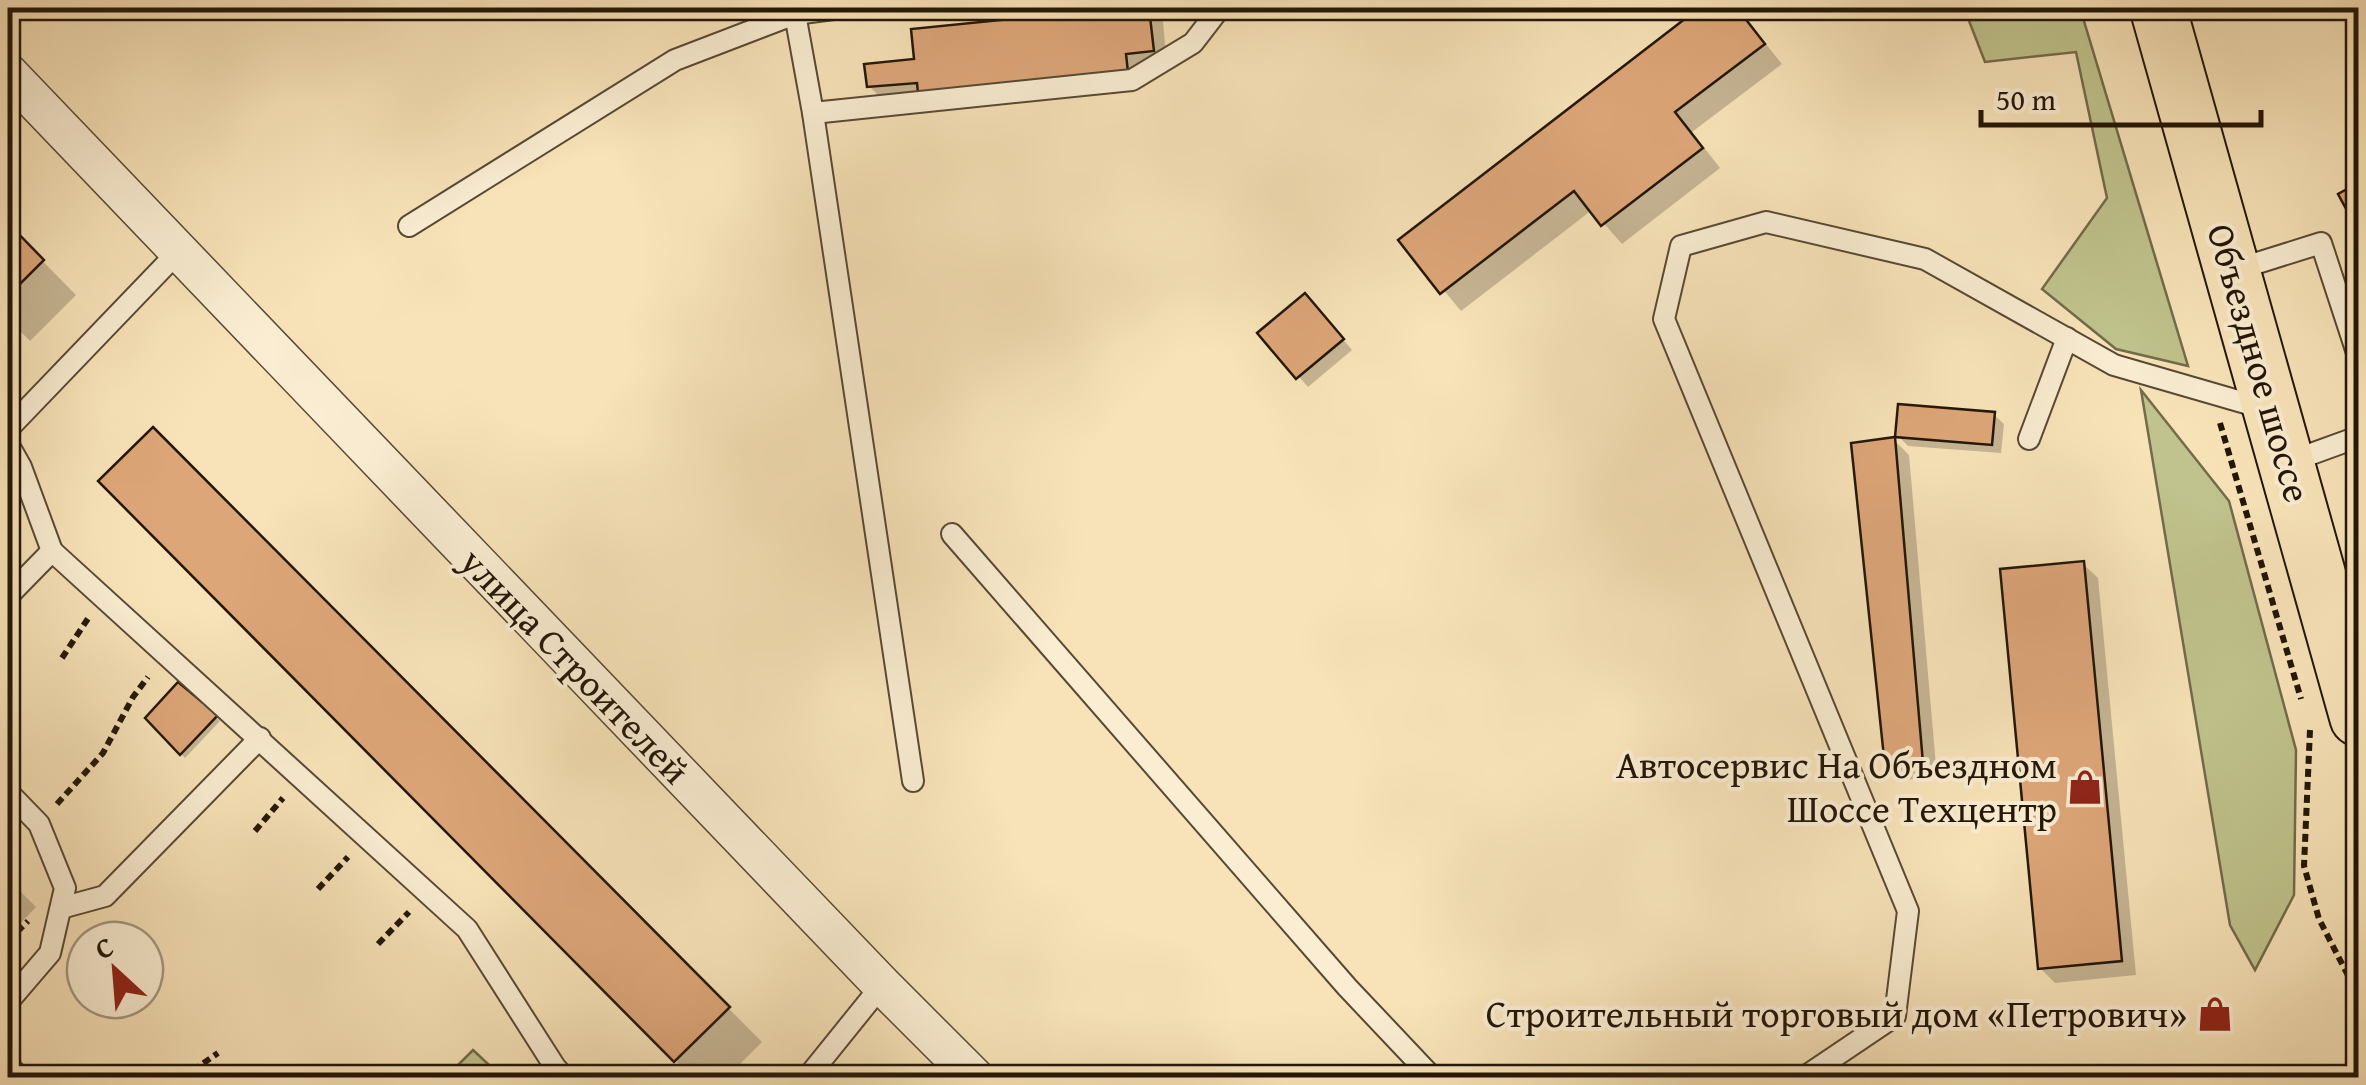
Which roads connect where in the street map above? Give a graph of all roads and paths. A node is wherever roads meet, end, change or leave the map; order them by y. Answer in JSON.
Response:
{"nodes":[{"id":1,"x":841,"y":8,"type":"edge"},
{"id":2,"x":1220,"y":8,"type":"edge"},
{"id":3,"x":2158,"y":8,"type":"edge"},
{"id":4,"x":787,"y":11,"type":"edge"},
{"id":5,"x":8,"y":73,"type":"edge"},
{"id":6,"x":813,"y":113,"type":"junction"},
{"id":7,"x":409,"y":226,"type":"dead end"},
{"id":8,"x":177,"y":253,"type":"junction"},
{"id":9,"x":2233,"y":271,"type":"junction"},
{"id":10,"x":2067,"y":338,"type":"junction"},
{"id":11,"x":2358,"y":356,"type":"edge"},
{"id":12,"x":2211,"y":393,"type":"junction"},
{"id":13,"x":8,"y":429,"type":"edge"},
{"id":14,"x":2281,"y":437,"type":"junction"},
{"id":15,"x":2029,"y":438,"type":"dead end"},
{"id":16,"x":2358,"y":438,"type":"edge"},
{"id":17,"x":8,"y":444,"type":"edge"},
{"id":18,"x":952,"y":534,"type":"dead end"},
{"id":19,"x":52,"y":551,"type":"junction"},
{"id":20,"x":8,"y":596,"type":"edge"},
{"id":21,"x":103,"y":596,"type":"junction"},
{"id":22,"x":167,"y":653,"type":"junction"},
{"id":23,"x":62,"y":658,"type":"dead end"},
{"id":24,"x":2335,"y":705,"type":"edge"},
{"id":25,"x":260,"y":738,"type":"junction"},
{"id":26,"x":302,"y":777,"type":"junction"},
{"id":27,"x":913,"y":781,"type":"dead end"},
{"id":28,"x":8,"y":792,"type":"edge"},
{"id":29,"x":39,"y":824,"type":"junction"},
{"id":30,"x":255,"y":831,"type":"dead end"},
{"id":31,"x":366,"y":837,"type":"junction"},
{"id":32,"x":318,"y":890,"type":"dead end"},
{"id":33,"x":428,"y":893,"type":"junction"},
{"id":34,"x":61,"y":908,"type":"junction"},
{"id":35,"x":378,"y":944,"type":"dead end"},
{"id":36,"x":882,"y":985,"type":"junction"},
{"id":37,"x":2358,"y":995,"type":"edge"},
{"id":38,"x":8,"y":1002,"type":"edge"},
{"id":39,"x":218,"y":1053,"type":"dead end"},
{"id":40,"x":8,"y":1064,"type":"edge"},
{"id":41,"x":20,"y":1078,"type":"edge"},
{"id":42,"x":182,"y":1078,"type":"edge"},
{"id":43,"x":566,"y":1078,"type":"edge"},
{"id":44,"x":807,"y":1078,"type":"edge"},
{"id":45,"x":976,"y":1078,"type":"edge"},
{"id":46,"x":1434,"y":1078,"type":"edge"},
{"id":47,"x":1804,"y":1078,"type":"edge"}],
"edges":[{"from":1,"to":4,"type":"lane"},
{"from":2,"to":6,"type":"lane"},
{"from":3,"to":9,"type":"main road","name":"Объездное шоссе"},
{"from":4,"to":6,"type":"lane"},
{"from":4,"to":7,"type":"lane"},
{"from":5,"to":8,"type":"street","name":"улица Строителей"},
{"from":6,"to":27,"type":"lane"},
{"from":8,"to":13,"type":"lane"},
{"from":8,"to":36,"type":"street","name":"улица Строителей"},
{"from":9,"to":11,"type":"lane"},
{"from":9,"to":14,"type":"main road","name":"Объездное шоссе"},
{"from":10,"to":12,"type":"lane"},
{"from":10,"to":15,"type":"lane"},
{"from":10,"to":47,"type":"lane"},
{"from":12,"to":14,"type":"lane"},
{"from":12,"to":24,"type":"path"},
{"from":14,"to":16,"type":"lane"},
{"from":14,"to":24,"type":"main road","name":"Объездное шоссе"},
{"from":17,"to":19,"type":"lane"},
{"from":18,"to":46,"type":"lane"},
{"from":19,"to":20,"type":"lane"},
{"from":19,"to":21,"type":"lane"},
{"from":21,"to":22,"type":"lane"},
{"from":21,"to":23,"type":"path"},
{"from":22,"to":25,"type":"lane"},
{"from":22,"to":29,"type":"path"},
{"from":24,"to":37,"type":"path"},
{"from":25,"to":26,"type":"lane"},
{"from":25,"to":34,"type":"lane"},
{"from":26,"to":30,"type":"path"},
{"from":26,"to":31,"type":"lane"},
{"from":28,"to":29,"type":"lane"},
{"from":29,"to":34,"type":"lane"},
{"from":31,"to":32,"type":"path"},
{"from":31,"to":33,"type":"lane"},
{"from":33,"to":35,"type":"path"},
{"from":33,"to":43,"type":"lane"},
{"from":34,"to":38,"type":"lane"},
{"from":36,"to":44,"type":"lane"},
{"from":36,"to":45,"type":"street","name":"улица Строителей"},
{"from":39,"to":42,"type":"path"},
{"from":40,"to":41,"type":"lane"}]}
